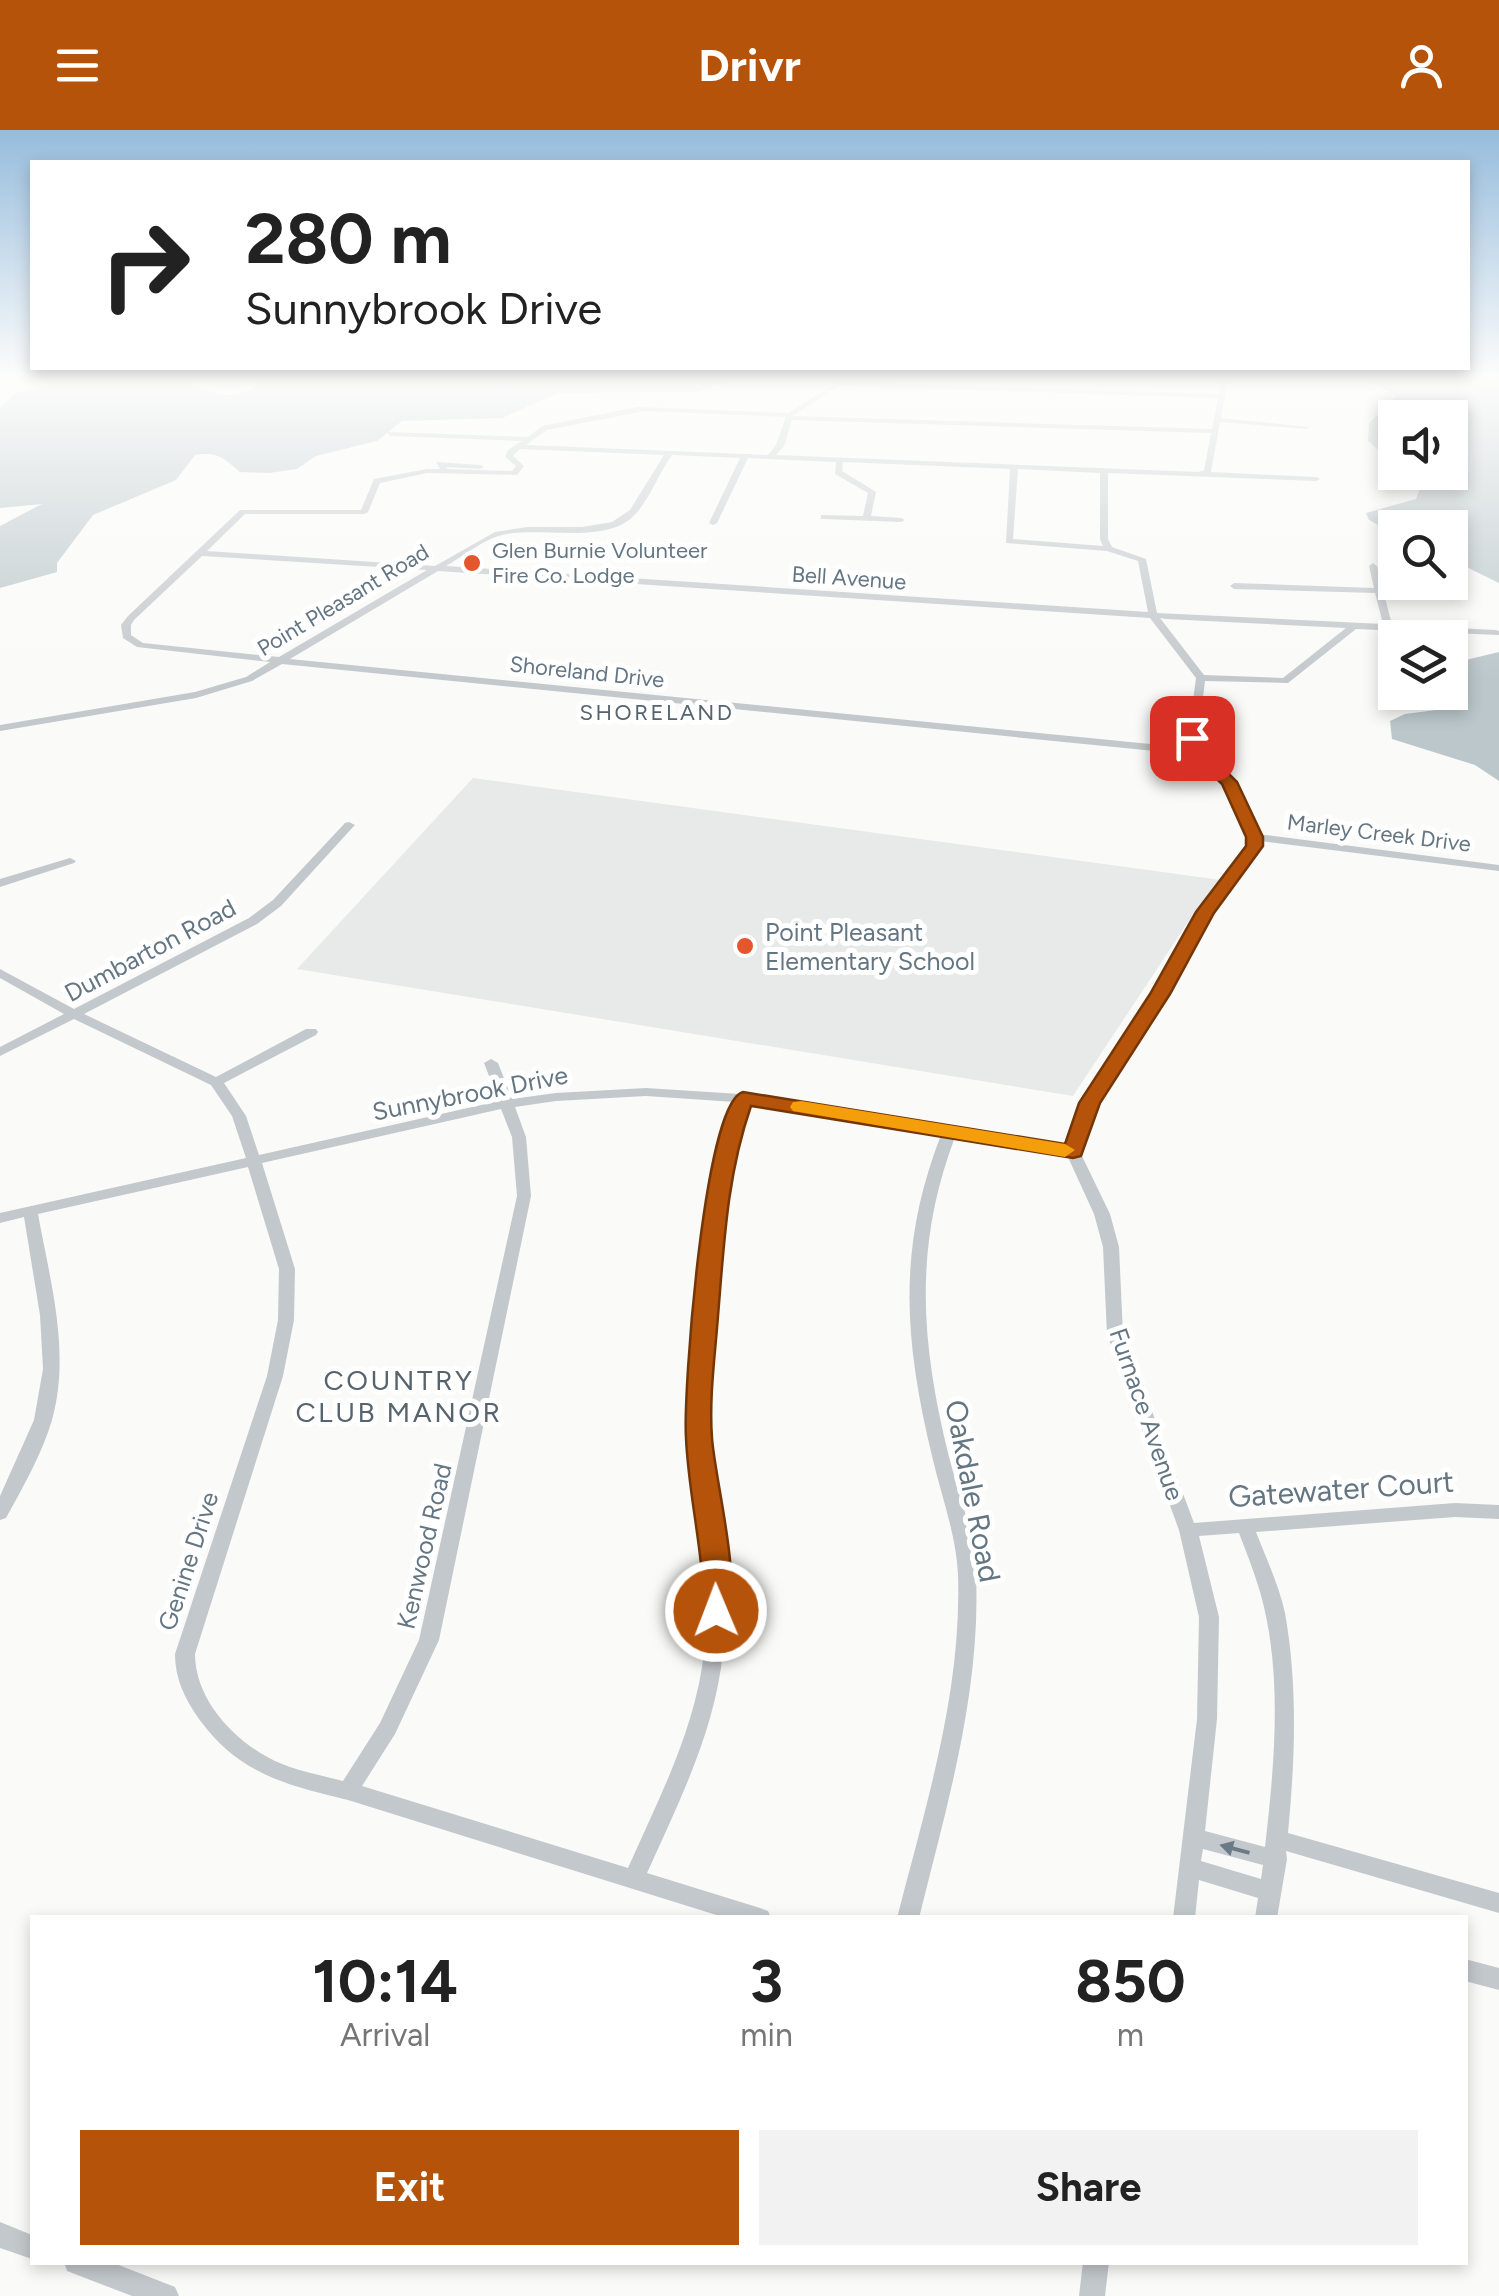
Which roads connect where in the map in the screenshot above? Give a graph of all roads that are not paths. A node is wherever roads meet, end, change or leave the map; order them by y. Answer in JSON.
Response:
{"nodes":[{"id":1,"x":391,"y":478,"type":"edge"},
{"id":2,"x":654,"y":478,"type":"edge"},
{"id":3,"x":735,"y":478,"type":"edge"},
{"id":4,"x":847,"y":478,"type":"edge"},
{"id":5,"x":1013,"y":478,"type":"edge"},
{"id":6,"x":1104,"y":478,"type":"edge"},
{"id":7,"x":1294,"y":478,"type":"edge"},
{"id":8,"x":1316,"y":479,"type":"dead end"},
{"id":9,"x":824,"y":517,"type":"dead end"},
{"id":10,"x":867,"y":518,"type":"junction"},
{"id":11,"x":900,"y":520,"type":"dead end"},
{"id":12,"x":713,"y":523,"type":"dead end"},
{"id":13,"x":1108,"y":548,"type":"junction"},
{"id":14,"x":200,"y":554,"type":"junction"},
{"id":15,"x":1372,"y":566,"type":"dead end"},
{"id":16,"x":436,"y":568,"type":"junction"},
{"id":17,"x":1378,"y":585,"type":"edge"},
{"id":18,"x":1234,"y":586,"type":"dead end"},
{"id":19,"x":1378,"y":591,"type":"edge"},
{"id":20,"x":1153,"y":615,"type":"junction"},
{"id":21,"x":1354,"y":626,"type":"junction"},
{"id":22,"x":1378,"y":627,"type":"edge"},
{"id":23,"x":1468,"y":631,"type":"edge"},
{"id":24,"x":1496,"y":632,"type":"dead end"},
{"id":25,"x":284,"y":660,"type":"junction"},
{"id":26,"x":1201,"y":678,"type":"junction"},
{"id":27,"x":0,"y":728,"type":"edge"},
{"id":28,"x":1198,"y":752,"type":"junction"},
{"id":29,"x":350,"y":825,"type":"dead end"},
{"id":30,"x":1254,"y":837,"type":"junction"},
{"id":31,"x":70,"y":862,"type":"dead end"},
{"id":32,"x":1499,"y":868,"type":"edge"},
{"id":33,"x":0,"y":884,"type":"edge"},
{"id":34,"x":0,"y":973,"type":"edge"},
{"id":35,"x":76,"y":1015,"type":"junction"},
{"id":36,"x":311,"y":1032,"type":"dead end"},
{"id":37,"x":0,"y":1052,"type":"edge"},
{"id":38,"x":492,"y":1063,"type":"dead end"},
{"id":39,"x":216,"y":1082,"type":"junction"},
{"id":40,"x":743,"y":1098,"type":"junction"},
{"id":41,"x":506,"y":1104,"type":"junction"},
{"id":42,"x":949,"y":1132,"type":"junction"},
{"id":43,"x":1073,"y":1152,"type":"junction"},
{"id":44,"x":256,"y":1160,"type":"junction"},
{"id":45,"x":30,"y":1210,"type":"junction"},
{"id":46,"x":0,"y":1218,"type":"edge"},
{"id":47,"x":1499,"y":1512,"type":"edge"},
{"id":48,"x":0,"y":1513,"type":"edge"},
{"id":49,"x":1245,"y":1526,"type":"junction"},
{"id":50,"x":1188,"y":1530,"type":"junction"},
{"id":51,"x":348,"y":1791,"type":"junction"},
{"id":52,"x":1195,"y":1838,"type":"junction"},
{"id":53,"x":1277,"y":1850,"type":"junction"},
{"id":54,"x":1192,"y":1868,"type":"junction"},
{"id":55,"x":634,"y":1879,"type":"junction"},
{"id":56,"x":1499,"y":1903,"type":"edge"},
{"id":57,"x":1271,"y":1910,"type":"edge"},
{"id":58,"x":750,"y":1915,"type":"edge"},
{"id":59,"x":909,"y":1915,"type":"edge"},
{"id":60,"x":1184,"y":1915,"type":"edge"},
{"id":61,"x":1468,"y":1971,"type":"edge"},
{"id":62,"x":1499,"y":1979,"type":"edge"},
{"id":63,"x":0,"y":2235,"type":"edge"},
{"id":64,"x":30,"y":2246,"type":"edge"},
{"id":65,"x":84,"y":2265,"type":"edge"},
{"id":66,"x":1096,"y":2265,"type":"edge"},
{"id":67,"x":166,"y":2296,"type":"edge"},
{"id":68,"x":1092,"y":2296,"type":"edge"}],
"edges":[{"from":1,"to":14,"type":"street","name":"Shoreland Drive"},
{"from":2,"to":16,"type":"street","name":"Point Pleasant Road"},
{"from":3,"to":12,"type":"street"},
{"from":4,"to":10,"type":"street"},
{"from":5,"to":13,"type":"street"},
{"from":6,"to":13,"type":"street"},
{"from":7,"to":8,"type":"street"},
{"from":9,"to":10,"type":"street"},
{"from":10,"to":11,"type":"street"},
{"from":13,"to":20,"type":"street"},
{"from":14,"to":16,"type":"street","name":"Bell Avenue"},
{"from":14,"to":25,"type":"street","name":"Shoreland Drive"},
{"from":15,"to":17,"type":"street"},
{"from":16,"to":20,"type":"street","name":"Bell Avenue"},
{"from":16,"to":25,"type":"street","name":"Point Pleasant Road"},
{"from":18,"to":19,"type":"street"},
{"from":20,"to":21,"type":"street","name":"Bell Avenue"},
{"from":20,"to":26,"type":"street"},
{"from":21,"to":22,"type":"street","name":"Bell Avenue"},
{"from":21,"to":26,"type":"street"},
{"from":23,"to":24,"type":"street","name":"Bell Avenue"},
{"from":25,"to":27,"type":"street","name":"Point Pleasant Road"},
{"from":25,"to":28,"type":"street","name":"Shoreland Drive"},
{"from":26,"to":28,"type":"street"},
{"from":28,"to":30,"type":"street"},
{"from":29,"to":35,"type":"street","name":"Dumbarton Road"},
{"from":30,"to":32,"type":"street","name":"Marley Creek Drive"},
{"from":30,"to":43,"type":"street"},
{"from":31,"to":33,"type":"street"},
{"from":34,"to":35,"type":"street"},
{"from":35,"to":37,"type":"street","name":"Dumbarton Road"},
{"from":35,"to":39,"type":"street"},
{"from":36,"to":39,"type":"street"},
{"from":38,"to":41,"type":"street","name":"Kenwood Road"},
{"from":39,"to":44,"type":"street","name":"Genine Drive"},
{"from":40,"to":41,"type":"street","name":"Sunnybrook Drive"},
{"from":40,"to":42,"type":"street","name":"Sunnybrook Drive"},
{"from":40,"to":55,"type":"street"},
{"from":41,"to":44,"type":"street","name":"Sunnybrook Drive"},
{"from":41,"to":51,"type":"street","name":"Kenwood Road"},
{"from":42,"to":43,"type":"street","name":"Sunnybrook Drive"},
{"from":42,"to":59,"type":"street","name":"Oakdale Road"},
{"from":43,"to":50,"type":"street","name":"Furnace Avenue"},
{"from":44,"to":45,"type":"street","name":"Sunnybrook Drive"},
{"from":44,"to":51,"type":"street","name":"Genine Drive"},
{"from":45,"to":46,"type":"street","name":"Sunnybrook Drive"},
{"from":45,"to":48,"type":"street"},
{"from":47,"to":49,"type":"street","name":"Gatewater Court"},
{"from":49,"to":50,"type":"street","name":"Gatewater Court"},
{"from":49,"to":53,"type":"street"},
{"from":50,"to":52,"type":"street","name":"Furnace Avenue"},
{"from":51,"to":55,"type":"street","name":"Genine Drive"},
{"from":53,"to":52,"type":"street","one_way":true},
{"from":52,"to":54,"type":"street","name":"Furnace Avenue"},
{"from":53,"to":56,"type":"street"},
{"from":53,"to":57,"type":"street"},
{"from":54,"to":57,"type":"street"},
{"from":54,"to":60,"type":"street","name":"Furnace Avenue"},
{"from":55,"to":58,"type":"street","name":"Genine Drive"},
{"from":61,"to":62,"type":"street"},
{"from":63,"to":64,"type":"street"},
{"from":65,"to":67,"type":"street"},
{"from":66,"to":68,"type":"street"}]}
